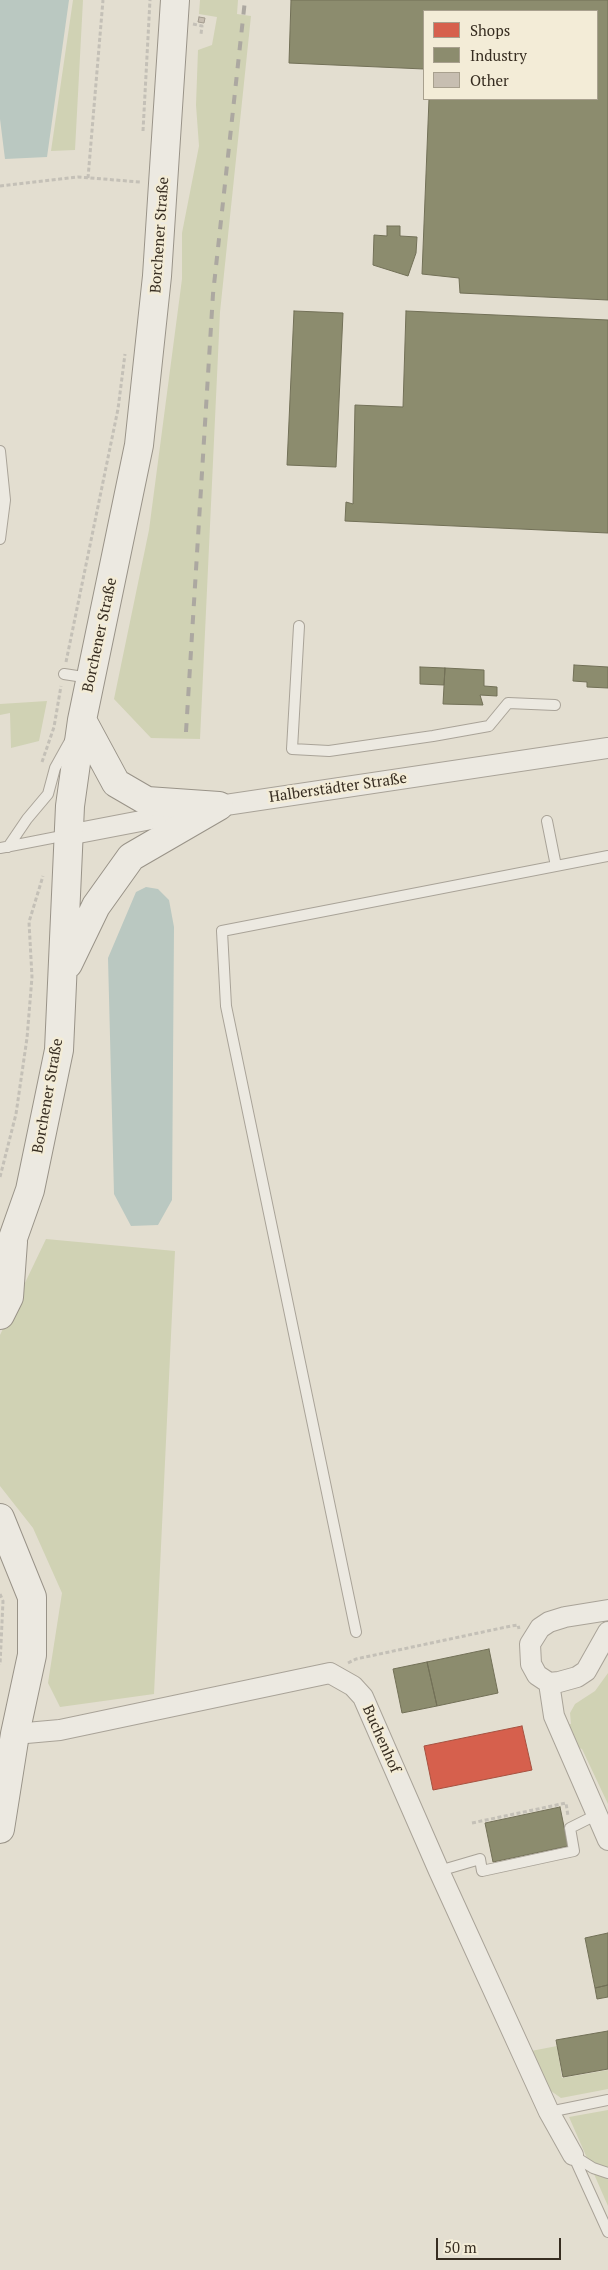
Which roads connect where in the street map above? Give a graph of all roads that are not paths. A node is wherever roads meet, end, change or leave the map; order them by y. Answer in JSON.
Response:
{"nodes":[{"id":1,"x":175,"y":0,"type":"edge"},
{"id":2,"x":0,"y":451,"type":"edge"},
{"id":3,"x":0,"y":539,"type":"edge"},
{"id":4,"x":299,"y":626,"type":"dead end"},
{"id":5,"x":64,"y":674,"type":"road end"},
{"id":6,"x":91,"y":678,"type":"junction"},
{"id":7,"x":555,"y":705,"type":"dead end"},
{"id":8,"x":82,"y":720,"type":"junction"},
{"id":9,"x":608,"y":748,"type":"edge"},
{"id":10,"x":219,"y":806,"type":"junction"},
{"id":11,"x":547,"y":821,"type":"dead end"},
{"id":12,"x":68,"y":835,"type":"junction"},
{"id":13,"x":4,"y":847,"type":"edge"},
{"id":14,"x":608,"y":856,"type":"edge"},
{"id":15,"x":556,"y":866,"type":"junction"},
{"id":16,"x":63,"y":974,"type":"junction"},
{"id":17,"x":13,"y":1238,"type":"junction"},
{"id":18,"x":0,"y":1264,"type":"edge"},
{"id":19,"x":0,"y":1315,"type":"edge"},
{"id":20,"x":4,"y":1531,"type":"edge"},
{"id":21,"x":608,"y":1610,"type":"edge"},
{"id":22,"x":356,"y":1632,"type":"dead end"},
{"id":23,"x":608,"y":1632,"type":"edge"},
{"id":24,"x":549,"y":1682,"type":"junction"},
{"id":25,"x":15,"y":1734,"type":"junction"},
{"id":26,"x":596,"y":1815,"type":"junction"},
{"id":27,"x":0,"y":1829,"type":"edge"},
{"id":28,"x":608,"y":1840,"type":"edge"},
{"id":29,"x":438,"y":1871,"type":"junction"},
{"id":30,"x":608,"y":2100,"type":"edge"},
{"id":31,"x":549,"y":2112,"type":"junction"},
{"id":32,"x":573,"y":2155,"type":"junction"},
{"id":33,"x":608,"y":2172,"type":"edge"},
{"id":34,"x":608,"y":2232,"type":"edge"}],
"edges":[{"from":1,"to":6,"type":"main road","name":"Borchener Straße"},
{"from":2,"to":3,"type":"lane"},
{"from":4,"to":7,"type":"lane"},
{"from":5,"to":6,"type":"lane"},
{"from":6,"to":8,"type":"main road","name":"Borchener Straße"},
{"from":8,"to":10,"type":"main road"},
{"from":8,"to":12,"type":"main road","name":"Borchener Straße"},
{"from":8,"to":13,"type":"lane"},
{"from":9,"to":10,"type":"street","name":"Halberstädter Straße"},
{"from":10,"to":12,"type":"street","name":"Halberstädter Straße"},
{"from":10,"to":16,"type":"main road"},
{"from":11,"to":15,"type":"lane"},
{"from":12,"to":13,"type":"lane"},
{"from":12,"to":16,"type":"main road","name":"Borchener Straße"},
{"from":14,"to":15,"type":"lane"},
{"from":15,"to":22,"type":"lane"},
{"from":16,"to":17,"type":"main road","name":"Borchener Straße"},
{"from":17,"to":18,"type":"main road","name":"Borchener Straße"},
{"from":17,"to":19,"type":"main road"},
{"from":20,"to":25,"type":"main road"},
{"from":21,"to":24,"type":"street"},
{"from":23,"to":24,"type":"street"},
{"from":24,"to":26,"type":"street"},
{"from":25,"to":27,"type":"main road"},
{"from":25,"to":29,"type":"street","name":"Buchenhof"},
{"from":26,"to":28,"type":"street"},
{"from":26,"to":29,"type":"lane"},
{"from":29,"to":31,"type":"street","name":"Buchenhof"},
{"from":30,"to":31,"type":"lane"},
{"from":31,"to":32,"type":"street","name":"Buchenhof"},
{"from":32,"to":33,"type":"lane","name":"Buchenhof"},
{"from":32,"to":34,"type":"lane"}]}
